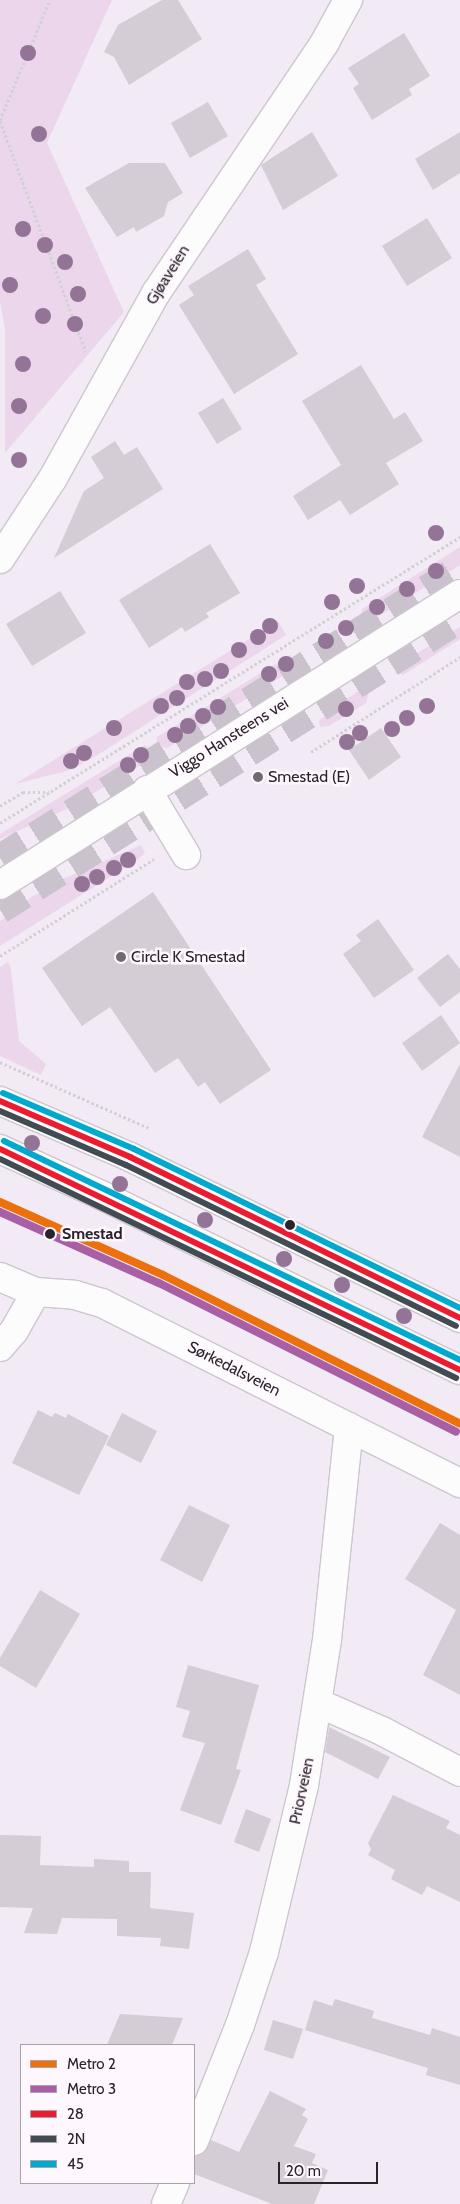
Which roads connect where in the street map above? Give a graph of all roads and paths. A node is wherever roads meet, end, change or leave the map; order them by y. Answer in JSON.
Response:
{"nodes":[{"id":1,"x":50,"y":0,"type":"edge"},
{"id":2,"x":348,"y":0,"type":"edge"},
{"id":3,"x":0,"y":120,"type":"edge"},
{"id":4,"x":88,"y":357,"type":"dead end"},
{"id":5,"x":460,"y":537,"type":"edge"},
{"id":6,"x":0,"y":559,"type":"edge"},
{"id":7,"x":460,"y":594,"type":"edge"},
{"id":8,"x":460,"y":657,"type":"edge"},
{"id":9,"x":311,"y":752,"type":"dead end"},
{"id":10,"x":147,"y":790,"type":"junction"},
{"id":11,"x":50,"y":792,"type":"junction"},
{"id":12,"x":0,"y":806,"type":"edge"},
{"id":13,"x":0,"y":823,"type":"edge"},
{"id":14,"x":183,"y":849,"type":"joint"},
{"id":15,"x":0,"y":885,"type":"edge"},
{"id":16,"x":0,"y":956,"type":"edge"},
{"id":17,"x":0,"y":1062,"type":"edge"},
{"id":18,"x":0,"y":1101,"type":"edge"},
{"id":19,"x":149,"y":1128,"type":"dead end"},
{"id":20,"x":0,"y":1149,"type":"edge"},
{"id":21,"x":0,"y":1277,"type":"edge"},
{"id":22,"x":36,"y":1292,"type":"junction"},
{"id":23,"x":460,"y":1318,"type":"edge"},
{"id":24,"x":0,"y":1347,"type":"edge"},
{"id":25,"x":460,"y":1370,"type":"edge"},
{"id":26,"x":349,"y":1427,"type":"junction"},
{"id":27,"x":460,"y":1483,"type":"edge"},
{"id":28,"x":318,"y":1703,"type":"junction"},
{"id":29,"x":460,"y":1772,"type":"edge"},
{"id":30,"x":195,"y":2138,"type":"edge"},
{"id":31,"x":175,"y":2184,"type":"edge"},
{"id":32,"x":166,"y":2204,"type":"edge"}],
"edges":[{"from":1,"to":3,"type":"path"},
{"from":2,"to":6,"type":"street","name":"Gjøaveien"},
{"from":3,"to":4,"type":"path"},
{"from":5,"to":11,"type":"path"},
{"from":7,"to":10,"type":"street","name":"Viggo Hansteens vei"},
{"from":8,"to":9,"type":"path"},
{"from":10,"to":14,"type":"street"},
{"from":10,"to":15,"type":"street","name":"Viggo Hansteens vei"},
{"from":11,"to":12,"type":"path"},
{"from":11,"to":13,"type":"path"},
{"from":14,"to":16,"type":"path"},
{"from":17,"to":19,"type":"path"},
{"from":18,"to":23,"type":"street"},
{"from":20,"to":25,"type":"street"},
{"from":21,"to":22,"type":"street","name":"Sørkedalsveien"},
{"from":22,"to":24,"type":"street"},
{"from":22,"to":26,"type":"street","name":"Sørkedalsveien"},
{"from":26,"to":27,"type":"street","name":"Sørkedalsveien"},
{"from":26,"to":28,"type":"street","name":"Priorveien"},
{"from":28,"to":29,"type":"street"},
{"from":28,"to":30,"type":"street","name":"Priorveien"},
{"from":31,"to":32,"type":"street"}]}
